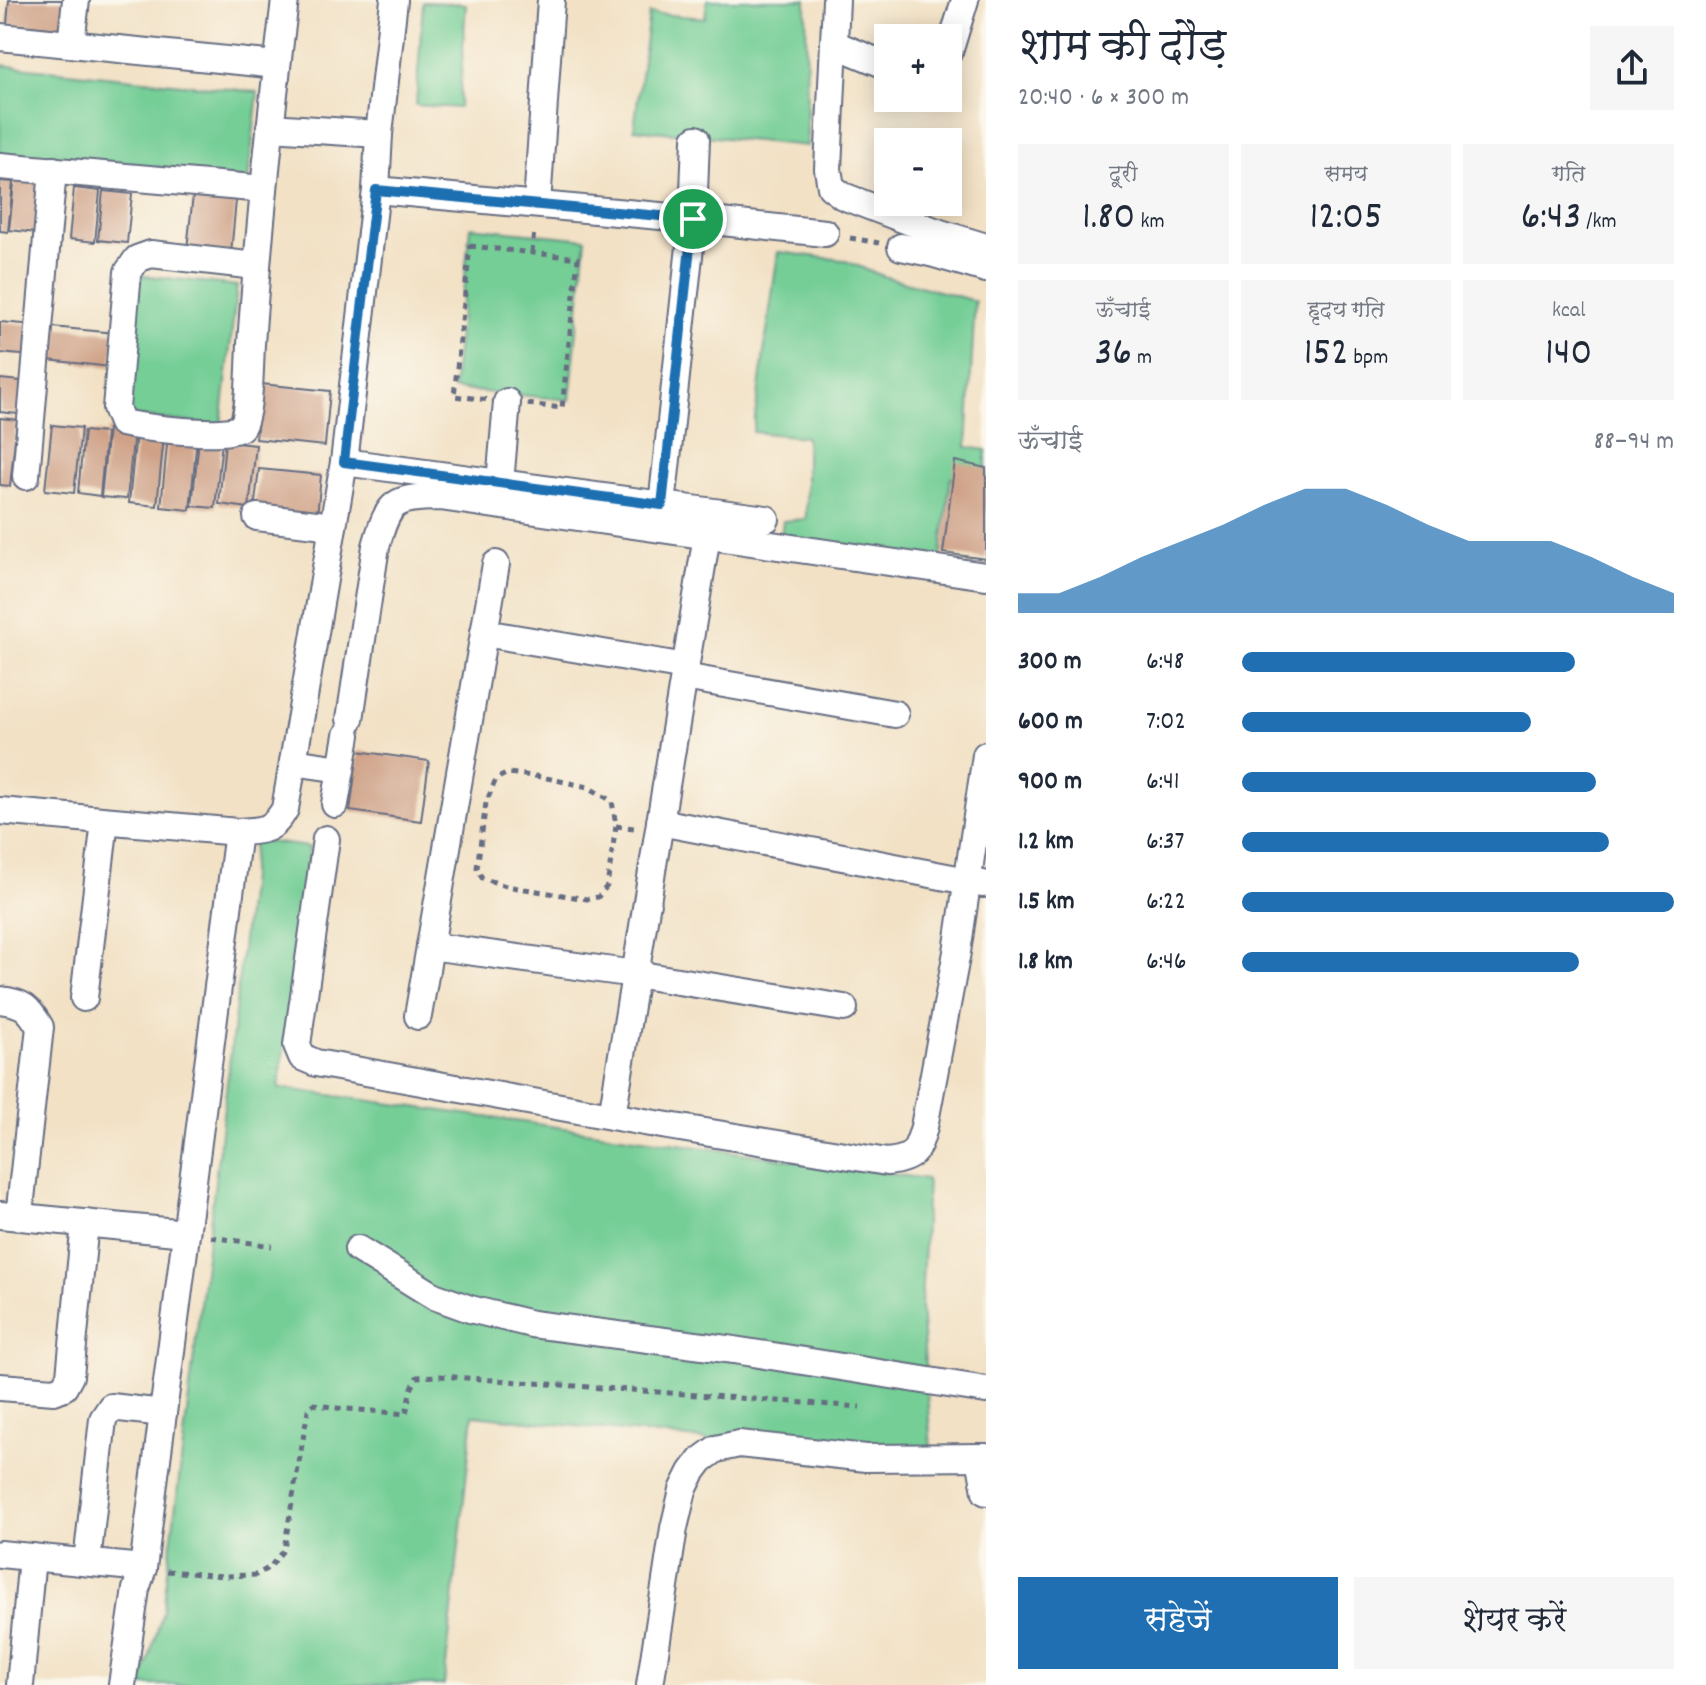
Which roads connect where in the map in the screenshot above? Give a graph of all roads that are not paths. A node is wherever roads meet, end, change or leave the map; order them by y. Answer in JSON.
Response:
{"nodes":[{"id":1,"x":76,"y":0,"type":"edge"},
{"id":2,"x":285,"y":0,"type":"edge"},
{"id":3,"x":394,"y":0,"type":"edge"},
{"id":4,"x":551,"y":0,"type":"edge"},
{"id":5,"x":836,"y":0,"type":"edge"},
{"id":6,"x":965,"y":0,"type":"edge"},
{"id":7,"x":958,"y":24,"type":"edge"},
{"id":8,"x":0,"y":37,"type":"edge"},
{"id":9,"x":71,"y":44,"type":"junction"},
{"id":10,"x":834,"y":44,"type":"junction"},
{"id":11,"x":874,"y":60,"type":"edge"},
{"id":12,"x":277,"y":65,"type":"junction"},
{"id":13,"x":270,"y":127,"type":"junction"},
{"id":14,"x":379,"y":134,"type":"junction"},
{"id":15,"x":696,"y":139,"type":"dead end"},
{"id":16,"x":0,"y":166,"type":"edge"},
{"id":17,"x":53,"y":170,"type":"junction"},
{"id":18,"x":264,"y":189,"type":"junction"},
{"id":19,"x":376,"y":190,"type":"junction"},
{"id":20,"x":537,"y":204,"type":"junction"},
{"id":21,"x":693,"y":219,"type":"junction"},
{"id":22,"x":825,"y":233,"type":"road end"},
{"id":23,"x":934,"y":242,"type":"junction"},
{"id":24,"x":901,"y":247,"type":"road end"},
{"id":25,"x":986,"y":247,"type":"edge"},
{"id":26,"x":256,"y":266,"type":"junction"},
{"id":27,"x":986,"y":269,"type":"edge"},
{"id":28,"x":507,"y":402,"type":"road end"},
{"id":29,"x":344,"y":462,"type":"junction"},
{"id":30,"x":26,"y":476,"type":"dead end"},
{"id":31,"x":500,"y":483,"type":"junction"},
{"id":32,"x":662,"y":505,"type":"junction"},
{"id":33,"x":257,"y":517,"type":"dead end"},
{"id":34,"x":766,"y":519,"type":"dead end"},
{"id":35,"x":333,"y":526,"type":"junction"},
{"id":36,"x":707,"y":535,"type":"junction"},
{"id":37,"x":496,"y":564,"type":"dead end"},
{"id":38,"x":986,"y":576,"type":"edge"},
{"id":39,"x":484,"y":633,"type":"junction"},
{"id":40,"x":685,"y":672,"type":"junction"},
{"id":41,"x":895,"y":714,"type":"dead end"},
{"id":42,"x":986,"y":755,"type":"edge"},
{"id":43,"x":293,"y":762,"type":"junction"},
{"id":44,"x":341,"y":769,"type":"junction"},
{"id":45,"x":335,"y":804,"type":"dead end"},
{"id":46,"x":0,"y":811,"type":"edge"},
{"id":47,"x":105,"y":821,"type":"junction"},
{"id":48,"x":660,"y":826,"type":"junction"},
{"id":49,"x":238,"y":832,"type":"junction"},
{"id":50,"x":326,"y":839,"type":"dead end"},
{"id":51,"x":977,"y":883,"type":"edge"},
{"id":52,"x":430,"y":946,"type":"junction"},
{"id":53,"x":635,"y":974,"type":"junction"},
{"id":54,"x":84,"y":998,"type":"dead end"},
{"id":55,"x":0,"y":1000,"type":"edge"},
{"id":56,"x":844,"y":1008,"type":"dead end"},
{"id":57,"x":418,"y":1016,"type":"dead end"},
{"id":58,"x":612,"y":1116,"type":"junction"},
{"id":59,"x":9,"y":1216,"type":"edge"},
{"id":60,"x":85,"y":1223,"type":"junction"},
{"id":61,"x":186,"y":1233,"type":"junction"},
{"id":62,"x":358,"y":1249,"type":"dead end"},
{"id":63,"x":986,"y":1390,"type":"edge"},
{"id":64,"x":1,"y":1391,"type":"edge"},
{"id":65,"x":163,"y":1413,"type":"junction"},
{"id":66,"x":983,"y":1457,"type":"edge"},
{"id":67,"x":986,"y":1492,"type":"edge"},
{"id":68,"x":0,"y":1554,"type":"edge"},
{"id":69,"x":32,"y":1557,"type":"junction"},
{"id":70,"x":87,"y":1562,"type":"junction"},
{"id":71,"x":143,"y":1568,"type":"junction"},
{"id":72,"x":20,"y":1685,"type":"edge"},
{"id":73,"x":122,"y":1685,"type":"edge"},
{"id":74,"x":650,"y":1685,"type":"edge"}],
"edges":[{"from":1,"to":9,"type":"street"},
{"from":2,"to":12,"type":"street"},
{"from":3,"to":14,"type":"street"},
{"from":4,"to":20,"type":"street"},
{"from":5,"to":10,"type":"street"},
{"from":6,"to":7,"type":"street"},
{"from":8,"to":9,"type":"street"},
{"from":9,"to":12,"type":"street"},
{"from":10,"to":11,"type":"street"},
{"from":10,"to":23,"type":"street"},
{"from":12,"to":13,"type":"street"},
{"from":13,"to":14,"type":"street"},
{"from":13,"to":18,"type":"street"},
{"from":14,"to":19,"type":"street"},
{"from":15,"to":21,"type":"street"},
{"from":16,"to":17,"type":"street"},
{"from":17,"to":18,"type":"street"},
{"from":17,"to":30,"type":"street"},
{"from":18,"to":26,"type":"street"},
{"from":19,"to":20,"type":"street"},
{"from":19,"to":29,"type":"street"},
{"from":20,"to":21,"type":"street"},
{"from":21,"to":22,"type":"street"},
{"from":21,"to":32,"type":"street"},
{"from":23,"to":24,"type":"street"},
{"from":23,"to":25,"type":"street"},
{"from":23,"to":27,"type":"street"},
{"from":26,"to":26,"type":"street"},
{"from":28,"to":31,"type":"street"},
{"from":29,"to":31,"type":"street"},
{"from":29,"to":35,"type":"street"},
{"from":31,"to":32,"type":"street"},
{"from":32,"to":34,"type":"street"},
{"from":33,"to":35,"type":"street"},
{"from":35,"to":43,"type":"street"},
{"from":36,"to":38,"type":"street"},
{"from":36,"to":40,"type":"street"},
{"from":36,"to":44,"type":"street"},
{"from":37,"to":39,"type":"street"},
{"from":39,"to":40,"type":"street"},
{"from":39,"to":52,"type":"street"},
{"from":40,"to":41,"type":"street"},
{"from":40,"to":48,"type":"street"},
{"from":42,"to":51,"type":"street"},
{"from":43,"to":44,"type":"street"},
{"from":43,"to":49,"type":"street"},
{"from":44,"to":45,"type":"street"},
{"from":46,"to":47,"type":"street"},
{"from":47,"to":49,"type":"street"},
{"from":47,"to":54,"type":"street"},
{"from":48,"to":51,"type":"street"},
{"from":48,"to":53,"type":"street"},
{"from":49,"to":61,"type":"street"},
{"from":50,"to":58,"type":"street"},
{"from":51,"to":58,"type":"street"},
{"from":52,"to":53,"type":"street"},
{"from":52,"to":57,"type":"street"},
{"from":53,"to":56,"type":"street"},
{"from":53,"to":58,"type":"street"},
{"from":55,"to":59,"type":"street"},
{"from":59,"to":60,"type":"street"},
{"from":60,"to":61,"type":"street"},
{"from":60,"to":64,"type":"street"},
{"from":61,"to":65,"type":"street"},
{"from":62,"to":63,"type":"street"},
{"from":65,"to":70,"type":"street"},
{"from":65,"to":71,"type":"street"},
{"from":66,"to":67,"type":"street"},
{"from":66,"to":74,"type":"street"},
{"from":68,"to":69,"type":"street"},
{"from":69,"to":70,"type":"street"},
{"from":69,"to":72,"type":"street"},
{"from":70,"to":71,"type":"street"},
{"from":71,"to":73,"type":"street"}]}
